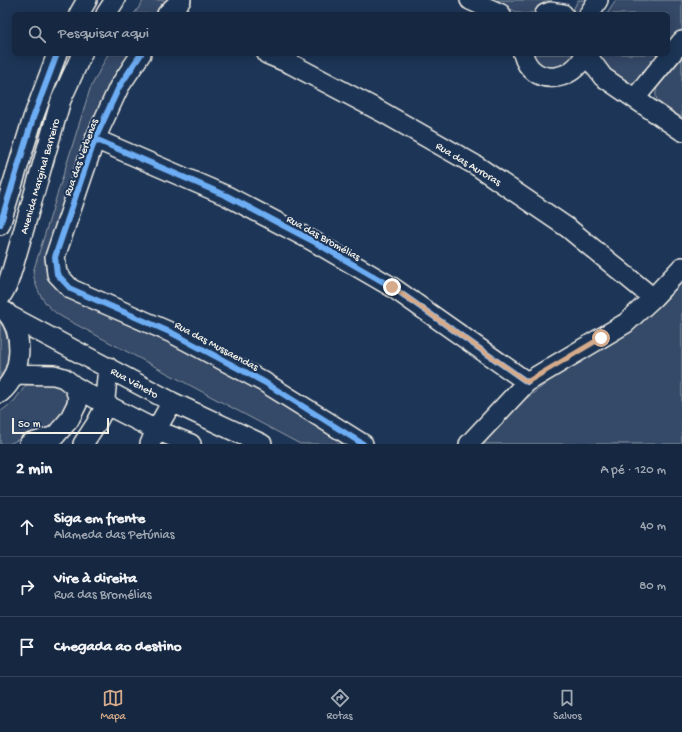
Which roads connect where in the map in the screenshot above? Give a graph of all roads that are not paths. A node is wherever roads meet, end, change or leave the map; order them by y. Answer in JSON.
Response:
{"nodes":[{"id":1,"x":87,"y":0,"type":"edge"},
{"id":2,"x":115,"y":0,"type":"edge"},
{"id":3,"x":470,"y":0,"type":"edge"},
{"id":4,"x":598,"y":0,"type":"edge"},
{"id":5,"x":80,"y":12,"type":"edge"},
{"id":6,"x":107,"y":12,"type":"edge"},
{"id":7,"x":496,"y":12,"type":"edge"},
{"id":8,"x":590,"y":12,"type":"edge"},
{"id":9,"x":682,"y":41,"type":"edge"},
{"id":10,"x":56,"y":56,"type":"edge"},
{"id":11,"x":81,"y":56,"type":"edge"},
{"id":12,"x":140,"y":56,"type":"edge"},
{"id":13,"x":272,"y":56,"type":"edge"},
{"id":14,"x":524,"y":56,"type":"edge"},
{"id":15,"x":584,"y":56,"type":"edge"},
{"id":16,"x":587,"y":56,"type":"edge"},
{"id":17,"x":670,"y":56,"type":"edge"},
{"id":18,"x":670,"y":56,"type":"edge"},
{"id":19,"x":571,"y":72,"type":"junction"},
{"id":20,"x":603,"y":76,"type":"junction"},
{"id":21,"x":635,"y":98,"type":"junction"},
{"id":22,"x":682,"y":130,"type":"edge"},
{"id":23,"x":95,"y":139,"type":"junction"},
{"id":24,"x":0,"y":225,"type":"edge"},
{"id":25,"x":682,"y":267,"type":"edge"},
{"id":26,"x":57,"y":274,"type":"joint"},
{"id":27,"x":0,"y":298,"type":"edge"},
{"id":28,"x":653,"y":298,"type":"junction"},
{"id":29,"x":5,"y":310,"type":"edge"},
{"id":30,"x":108,"y":367,"type":"junction"},
{"id":31,"x":14,"y":374,"type":"junction"},
{"id":32,"x":527,"y":382,"type":"junction"},
{"id":33,"x":74,"y":386,"type":"junction"},
{"id":34,"x":0,"y":393,"type":"edge"},
{"id":35,"x":172,"y":402,"type":"junction"},
{"id":36,"x":105,"y":404,"type":"junction"},
{"id":37,"x":153,"y":437,"type":"edge"},
{"id":38,"x":29,"y":444,"type":"edge"},
{"id":39,"x":83,"y":444,"type":"edge"},
{"id":40,"x":191,"y":444,"type":"edge"},
{"id":41,"x":262,"y":444,"type":"edge"},
{"id":42,"x":362,"y":444,"type":"edge"},
{"id":43,"x":469,"y":444,"type":"edge"}],
"edges":[{"from":1,"to":5,"type":"street"},
{"from":2,"to":6,"type":"street"},
{"from":3,"to":7,"type":"street"},
{"from":4,"to":8,"type":"street"},
{"from":9,"to":18,"type":"street"},
{"from":10,"to":24,"type":"street","name":"Avenida Marginal Barreiro"},
{"from":11,"to":27,"type":"street","name":"Avenida Marginal Barreiro"},
{"from":12,"to":23,"type":"street","name":"Rua das Verbenas"},
{"from":13,"to":28,"type":"street","name":"Rua das Auroras"},
{"from":14,"to":19,"type":"street"},
{"from":15,"to":19,"type":"street"},
{"from":16,"to":20,"type":"street"},
{"from":17,"to":21,"type":"street"},
{"from":19,"to":20,"type":"street"},
{"from":20,"to":21,"type":"street"},
{"from":21,"to":22,"type":"street"},
{"from":23,"to":26,"type":"street","name":"Rua das Verbenas"},
{"from":23,"to":32,"type":"street","name":"Rua das Bromélias"},
{"from":25,"to":28,"type":"street"},
{"from":26,"to":42,"type":"street","name":"Rua das Mussaendas"},
{"from":28,"to":32,"type":"street"},
{"from":29,"to":30,"type":"street","name":"Rua Vêneto"},
{"from":29,"to":31,"type":"street"},
{"from":30,"to":35,"type":"street","name":"Rua Vêneto"},
{"from":30,"to":36,"type":"street"},
{"from":31,"to":33,"type":"street"},
{"from":31,"to":34,"type":"street"},
{"from":32,"to":43,"type":"street"},
{"from":33,"to":36,"type":"street"},
{"from":33,"to":38,"type":"street"},
{"from":35,"to":37,"type":"street"},
{"from":35,"to":41,"type":"street","name":"Rua Vêneto"},
{"from":36,"to":37,"type":"street"},
{"from":36,"to":39,"type":"street"},
{"from":37,"to":40,"type":"street"}]}
